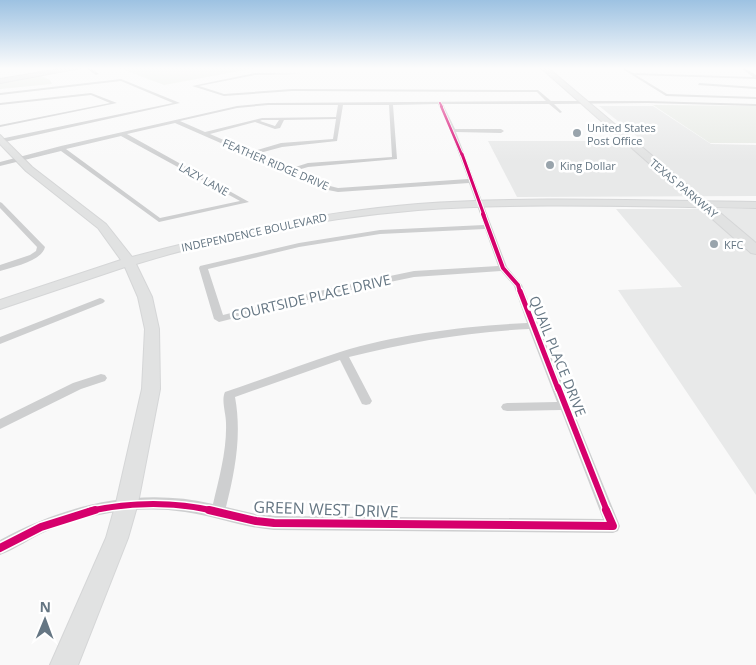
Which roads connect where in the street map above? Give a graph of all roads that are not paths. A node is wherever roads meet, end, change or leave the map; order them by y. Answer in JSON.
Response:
{"nodes":[{"id":1,"x":59,"y":99,"type":"edge"},
{"id":2,"x":104,"y":99,"type":"edge"},
{"id":3,"x":169,"y":99,"type":"edge"},
{"id":4,"x":288,"y":99,"type":"edge"},
{"id":5,"x":546,"y":99,"type":"edge"},
{"id":6,"x":582,"y":99,"type":"edge"},
{"id":7,"x":286,"y":103,"type":"junction"},
{"id":8,"x":341,"y":103,"type":"junction"},
{"id":9,"x":392,"y":103,"type":"junction"},
{"id":10,"x":499,"y":103,"type":"junction"},
{"id":11,"x":550,"y":103,"type":"junction"},
{"id":12,"x":0,"y":104,"type":"edge"},
{"id":13,"x":440,"y":104,"type":"junction"},
{"id":14,"x":588,"y":104,"type":"junction"},
{"id":15,"x":756,"y":106,"type":"edge"},
{"id":16,"x":504,"y":109,"type":"dead end"},
{"id":17,"x":560,"y":112,"type":"dead end"},
{"id":18,"x":338,"y":118,"type":"junction"},
{"id":19,"x":282,"y":119,"type":"junction"},
{"id":20,"x":175,"y":121,"type":"junction"},
{"id":21,"x":254,"y":121,"type":"junction"},
{"id":22,"x":610,"y":125,"type":"junction"},
{"id":23,"x":0,"y":126,"type":"edge"},
{"id":24,"x":622,"y":129,"type":"junction"},
{"id":25,"x":453,"y":130,"type":"junction"},
{"id":26,"x":501,"y":131,"type":"dead end"},
{"id":27,"x":122,"y":134,"type":"junction"},
{"id":28,"x":205,"y":134,"type":"junction"},
{"id":29,"x":0,"y":140,"type":"edge"},
{"id":30,"x":632,"y":144,"type":"junction"},
{"id":31,"x":60,"y":148,"type":"junction"},
{"id":32,"x":648,"y":150,"type":"junction"},
{"id":33,"x":252,"y":154,"type":"junction"},
{"id":34,"x":17,"y":159,"type":"junction"},
{"id":35,"x":0,"y":163,"type":"edge"},
{"id":36,"x":287,"y":171,"type":"junction"},
{"id":37,"x":471,"y":181,"type":"junction"},
{"id":38,"x":756,"y":198,"type":"edge"},
{"id":39,"x":479,"y":202,"type":"junction"},
{"id":40,"x":705,"y":202,"type":"junction"},
{"id":41,"x":0,"y":204,"type":"edge"},
{"id":42,"x":756,"y":205,"type":"edge"},
{"id":43,"x":486,"y":227,"type":"junction"},
{"id":44,"x":756,"y":240,"type":"edge"},
{"id":45,"x":756,"y":250,"type":"edge"},
{"id":46,"x":126,"y":259,"type":"junction"},
{"id":47,"x":0,"y":268,"type":"edge"},
{"id":48,"x":503,"y":268,"type":"junction"},
{"id":49,"x":0,"y":298,"type":"edge"},
{"id":50,"x":100,"y":301,"type":"dead end"},
{"id":51,"x":0,"y":305,"type":"edge"},
{"id":52,"x":533,"y":326,"type":"junction"},
{"id":53,"x":0,"y":341,"type":"edge"},
{"id":54,"x":343,"y":355,"type":"junction"},
{"id":55,"x":101,"y":378,"type":"dead end"},
{"id":56,"x":366,"y":400,"type":"dead end"},
{"id":57,"x":566,"y":406,"type":"junction"},
{"id":58,"x":507,"y":407,"type":"dead end"},
{"id":59,"x":0,"y":424,"type":"edge"},
{"id":60,"x":127,"y":503,"type":"junction"},
{"id":61,"x":218,"y":511,"type":"junction"},
{"id":62,"x":571,"y":525,"type":"joint"},
{"id":63,"x":0,"y":548,"type":"edge"},
{"id":64,"x":64,"y":665,"type":"edge"}],
"edges":[{"from":1,"to":12,"type":"street"},
{"from":2,"to":23,"type":"street"},
{"from":3,"to":29,"type":"street"},
{"from":4,"to":7,"type":"street"},
{"from":5,"to":11,"type":"street"},
{"from":6,"to":14,"type":"main road","name":"TEXAS PARKWAY"},
{"from":7,"to":8,"type":"street"},
{"from":7,"to":20,"type":"street"},
{"from":8,"to":9,"type":"street"},
{"from":8,"to":18,"type":"street"},
{"from":9,"to":13,"type":"street"},
{"from":9,"to":36,"type":"street"},
{"from":10,"to":11,"type":"street"},
{"from":10,"to":13,"type":"street"},
{"from":10,"to":16,"type":"street"},
{"from":11,"to":14,"type":"street"},
{"from":11,"to":17,"type":"street"},
{"from":13,"to":25,"type":"street","name":"QUAIL PLACE DRIVE"},
{"from":14,"to":15,"type":"street"},
{"from":14,"to":22,"type":"main road","name":"TEXAS PARKWAY"},
{"from":14,"to":24,"type":"main road","name":"TEXAS PARKWAY"},
{"from":18,"to":19,"type":"street"},
{"from":18,"to":33,"type":"street"},
{"from":19,"to":21,"type":"street"},
{"from":19,"to":21,"type":"street"},
{"from":20,"to":27,"type":"street"},
{"from":20,"to":28,"type":"street","name":"FEATHER RIDGE DRIVE"},
{"from":21,"to":28,"type":"street"},
{"from":22,"to":24,"type":"main road"},
{"from":22,"to":30,"type":"main road","name":"TEXAS PARKWAY"},
{"from":24,"to":32,"type":"main road","name":"TEXAS PARKWAY"},
{"from":25,"to":26,"type":"street"},
{"from":25,"to":37,"type":"street","name":"QUAIL PLACE DRIVE"},
{"from":27,"to":31,"type":"street"},
{"from":27,"to":31,"type":"street","name":"LAZY LANE"},
{"from":28,"to":33,"type":"street","name":"FEATHER RIDGE DRIVE"},
{"from":29,"to":34,"type":"street"},
{"from":30,"to":32,"type":"main road"},
{"from":30,"to":40,"type":"main road","name":"TEXAS PARKWAY"},
{"from":31,"to":34,"type":"street"},
{"from":32,"to":40,"type":"main road","name":"TEXAS PARKWAY"},
{"from":33,"to":36,"type":"street","name":"FEATHER RIDGE DRIVE"},
{"from":34,"to":35,"type":"street"},
{"from":34,"to":46,"type":"street"},
{"from":36,"to":37,"type":"street","name":"FEATHER RIDGE DRIVE"},
{"from":37,"to":39,"type":"street","name":"QUAIL PLACE DRIVE"},
{"from":38,"to":40,"type":"street","name":"INDEPENDENCE BOULEVARD"},
{"from":39,"to":40,"type":"street","name":"INDEPENDENCE BOULEVARD"},
{"from":39,"to":43,"type":"street","name":"QUAIL PLACE DRIVE"},
{"from":39,"to":46,"type":"street","name":"INDEPENDENCE BOULEVARD"},
{"from":40,"to":42,"type":"street","name":"INDEPENDENCE BOULEVARD"},
{"from":40,"to":44,"type":"main road","name":"TEXAS PARKWAY"},
{"from":40,"to":45,"type":"main road","name":"TEXAS PARKWAY"},
{"from":41,"to":47,"type":"street"},
{"from":43,"to":48,"type":"street","name":"QUAIL PLACE DRIVE"},
{"from":43,"to":48,"type":"street","name":"COURTSIDE PLACE DRIVE"},
{"from":46,"to":49,"type":"street","name":"INDEPENDENCE BOULEVARD"},
{"from":46,"to":51,"type":"street","name":"INDEPENDENCE BOULEVARD"},
{"from":46,"to":60,"type":"street"},
{"from":48,"to":52,"type":"street","name":"QUAIL PLACE DRIVE"},
{"from":50,"to":53,"type":"street"},
{"from":52,"to":54,"type":"street"},
{"from":52,"to":57,"type":"street","name":"QUAIL PLACE DRIVE"},
{"from":54,"to":56,"type":"street"},
{"from":54,"to":61,"type":"street"},
{"from":55,"to":59,"type":"street"},
{"from":57,"to":58,"type":"street"},
{"from":57,"to":62,"type":"street","name":"QUAIL PLACE DRIVE"},
{"from":60,"to":61,"type":"street","name":"GREEN WEST DRIVE"},
{"from":60,"to":63,"type":"street","name":"GREEN WEST DRIVE"},
{"from":60,"to":64,"type":"street"},
{"from":61,"to":62,"type":"street","name":"GREEN WEST DRIVE"}]}
